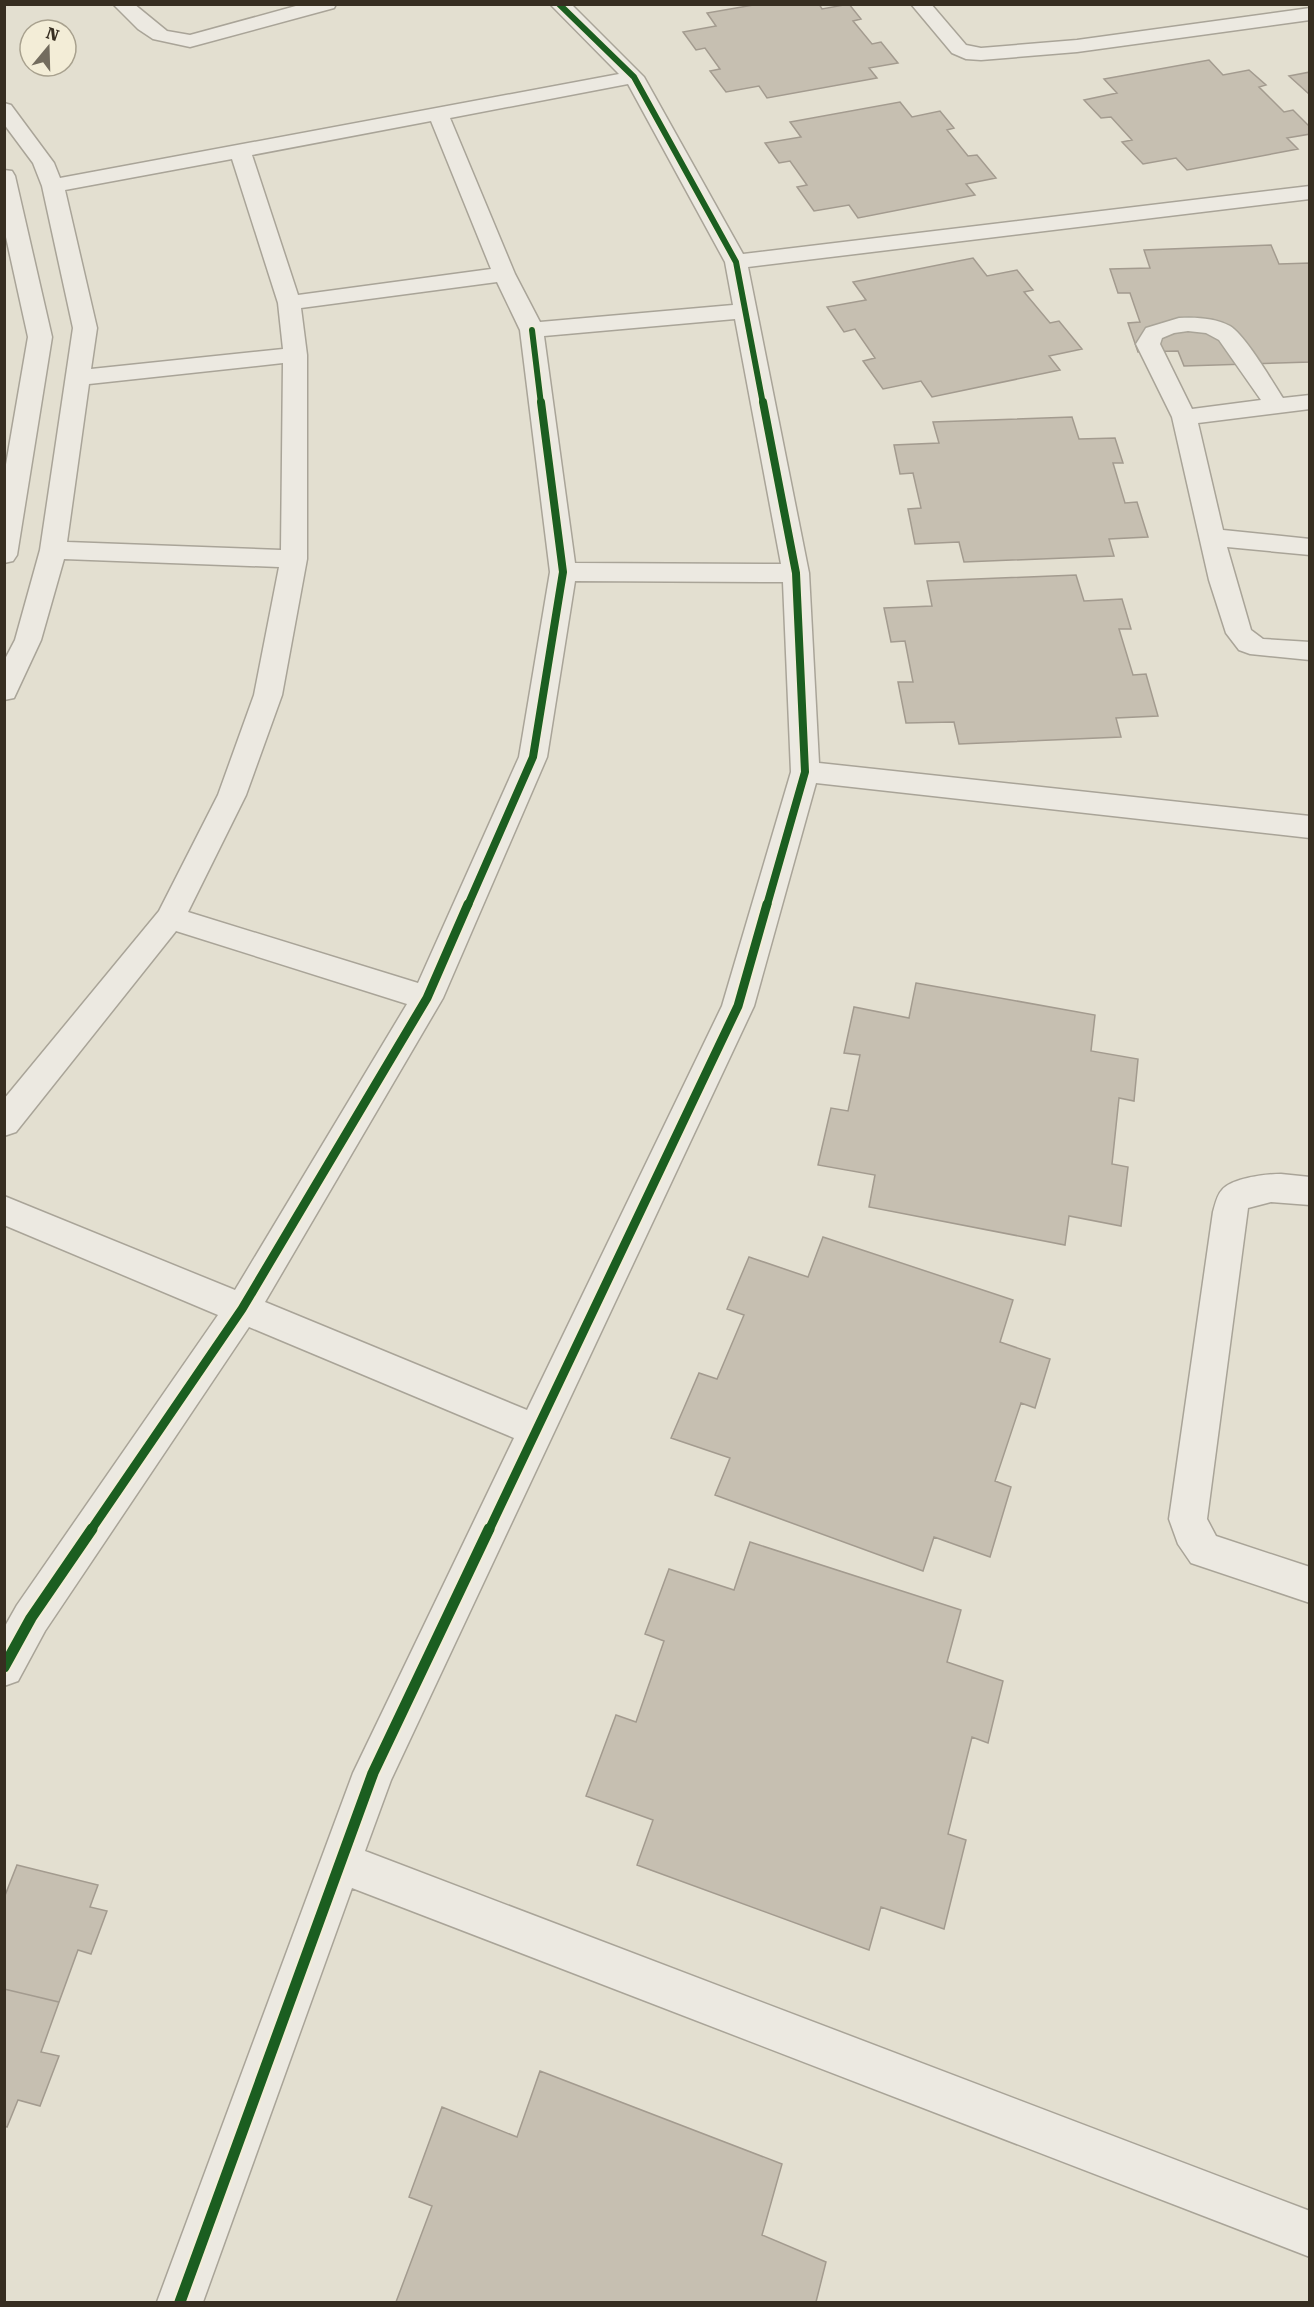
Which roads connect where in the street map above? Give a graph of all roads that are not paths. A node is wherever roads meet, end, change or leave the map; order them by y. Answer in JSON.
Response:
{"nodes":[{"id":1,"x":122,"y":4,"type":"edge"},
{"id":2,"x":327,"y":4,"type":"edge"},
{"id":3,"x":559,"y":4,"type":"edge"},
{"id":4,"x":920,"y":4,"type":"edge"},
{"id":5,"x":1310,"y":14,"type":"edge"},
{"id":6,"x":634,"y":77,"type":"junction"},
{"id":7,"x":4,"y":109,"type":"edge"},
{"id":8,"x":438,"y":114,"type":"junction"},
{"id":9,"x":240,"y":151,"type":"junction"},
{"id":10,"x":4,"y":176,"type":"edge"},
{"id":11,"x":52,"y":186,"type":"junction"},
{"id":12,"x":1310,"y":192,"type":"edge"},
{"id":13,"x":736,"y":262,"type":"junction"},
{"id":14,"x":504,"y":274,"type":"junction"},
{"id":15,"x":289,"y":303,"type":"junction"},
{"id":16,"x":746,"y":311,"type":"junction"},
{"id":17,"x":532,"y":330,"type":"junction"},
{"id":18,"x":295,"y":355,"type":"junction"},
{"id":19,"x":78,"y":378,"type":"junction"},
{"id":20,"x":1310,"y":402,"type":"edge"},
{"id":21,"x":1277,"y":406,"type":"junction"},
{"id":22,"x":1184,"y":417,"type":"junction"},
{"id":23,"x":1212,"y":537,"type":"junction"},
{"id":24,"x":1310,"y":547,"type":"edge"},
{"id":25,"x":52,"y":550,"type":"junction"},
{"id":26,"x":4,"y":555,"type":"edge"},
{"id":27,"x":294,"y":560,"type":"junction"},
{"id":28,"x":563,"y":572,"type":"junction"},
{"id":29,"x":796,"y":573,"type":"junction"},
{"id":30,"x":1310,"y":651,"type":"edge"},
{"id":31,"x":4,"y":691,"type":"edge"},
{"id":32,"x":805,"y":772,"type":"junction"},
{"id":33,"x":1310,"y":827,"type":"edge"},
{"id":34,"x":170,"y":918,"type":"junction"},
{"id":35,"x":427,"y":998,"type":"junction"},
{"id":36,"x":4,"y":1124,"type":"edge"},
{"id":37,"x":1310,"y":1191,"type":"edge"},
{"id":38,"x":4,"y":1210,"type":"edge"},
{"id":39,"x":242,"y":1309,"type":"junction"},
{"id":40,"x":536,"y":1430,"type":"junction"},
{"id":41,"x":1310,"y":1585,"type":"edge"},
{"id":42,"x":4,"y":1668,"type":"edge"},
{"id":43,"x":339,"y":1862,"type":"junction"},
{"id":44,"x":1310,"y":2234,"type":"edge"},
{"id":45,"x":180,"y":2302,"type":"edge"}],
"edges":[{"from":1,"to":2,"type":"street"},
{"from":3,"to":6,"type":"street"},
{"from":4,"to":5,"type":"street"},
{"from":6,"to":8,"type":"street"},
{"from":6,"to":13,"type":"street"},
{"from":7,"to":11,"type":"street"},
{"from":8,"to":9,"type":"street"},
{"from":8,"to":14,"type":"street"},
{"from":9,"to":11,"type":"street"},
{"from":9,"to":15,"type":"street"},
{"from":10,"to":26,"type":"street"},
{"from":11,"to":19,"type":"street"},
{"from":12,"to":13,"type":"street"},
{"from":13,"to":16,"type":"street"},
{"from":14,"to":15,"type":"street"},
{"from":14,"to":17,"type":"street"},
{"from":15,"to":18,"type":"street"},
{"from":16,"to":17,"type":"street"},
{"from":16,"to":29,"type":"street"},
{"from":17,"to":28,"type":"street"},
{"from":18,"to":19,"type":"street"},
{"from":18,"to":27,"type":"street"},
{"from":19,"to":25,"type":"street"},
{"from":20,"to":21,"type":"street"},
{"from":21,"to":22,"type":"street"},
{"from":21,"to":22,"type":"street"},
{"from":22,"to":23,"type":"street"},
{"from":23,"to":24,"type":"street"},
{"from":23,"to":30,"type":"street"},
{"from":25,"to":27,"type":"street"},
{"from":25,"to":31,"type":"street"},
{"from":27,"to":34,"type":"street"},
{"from":28,"to":29,"type":"street"},
{"from":28,"to":35,"type":"street"},
{"from":29,"to":32,"type":"street"},
{"from":32,"to":33,"type":"street"},
{"from":32,"to":40,"type":"street"},
{"from":34,"to":35,"type":"street"},
{"from":34,"to":36,"type":"street"},
{"from":35,"to":39,"type":"street"},
{"from":37,"to":41,"type":"street"},
{"from":38,"to":39,"type":"street"},
{"from":39,"to":40,"type":"street"},
{"from":39,"to":42,"type":"street"},
{"from":40,"to":43,"type":"street"},
{"from":43,"to":44,"type":"street"},
{"from":43,"to":45,"type":"street"}]}
